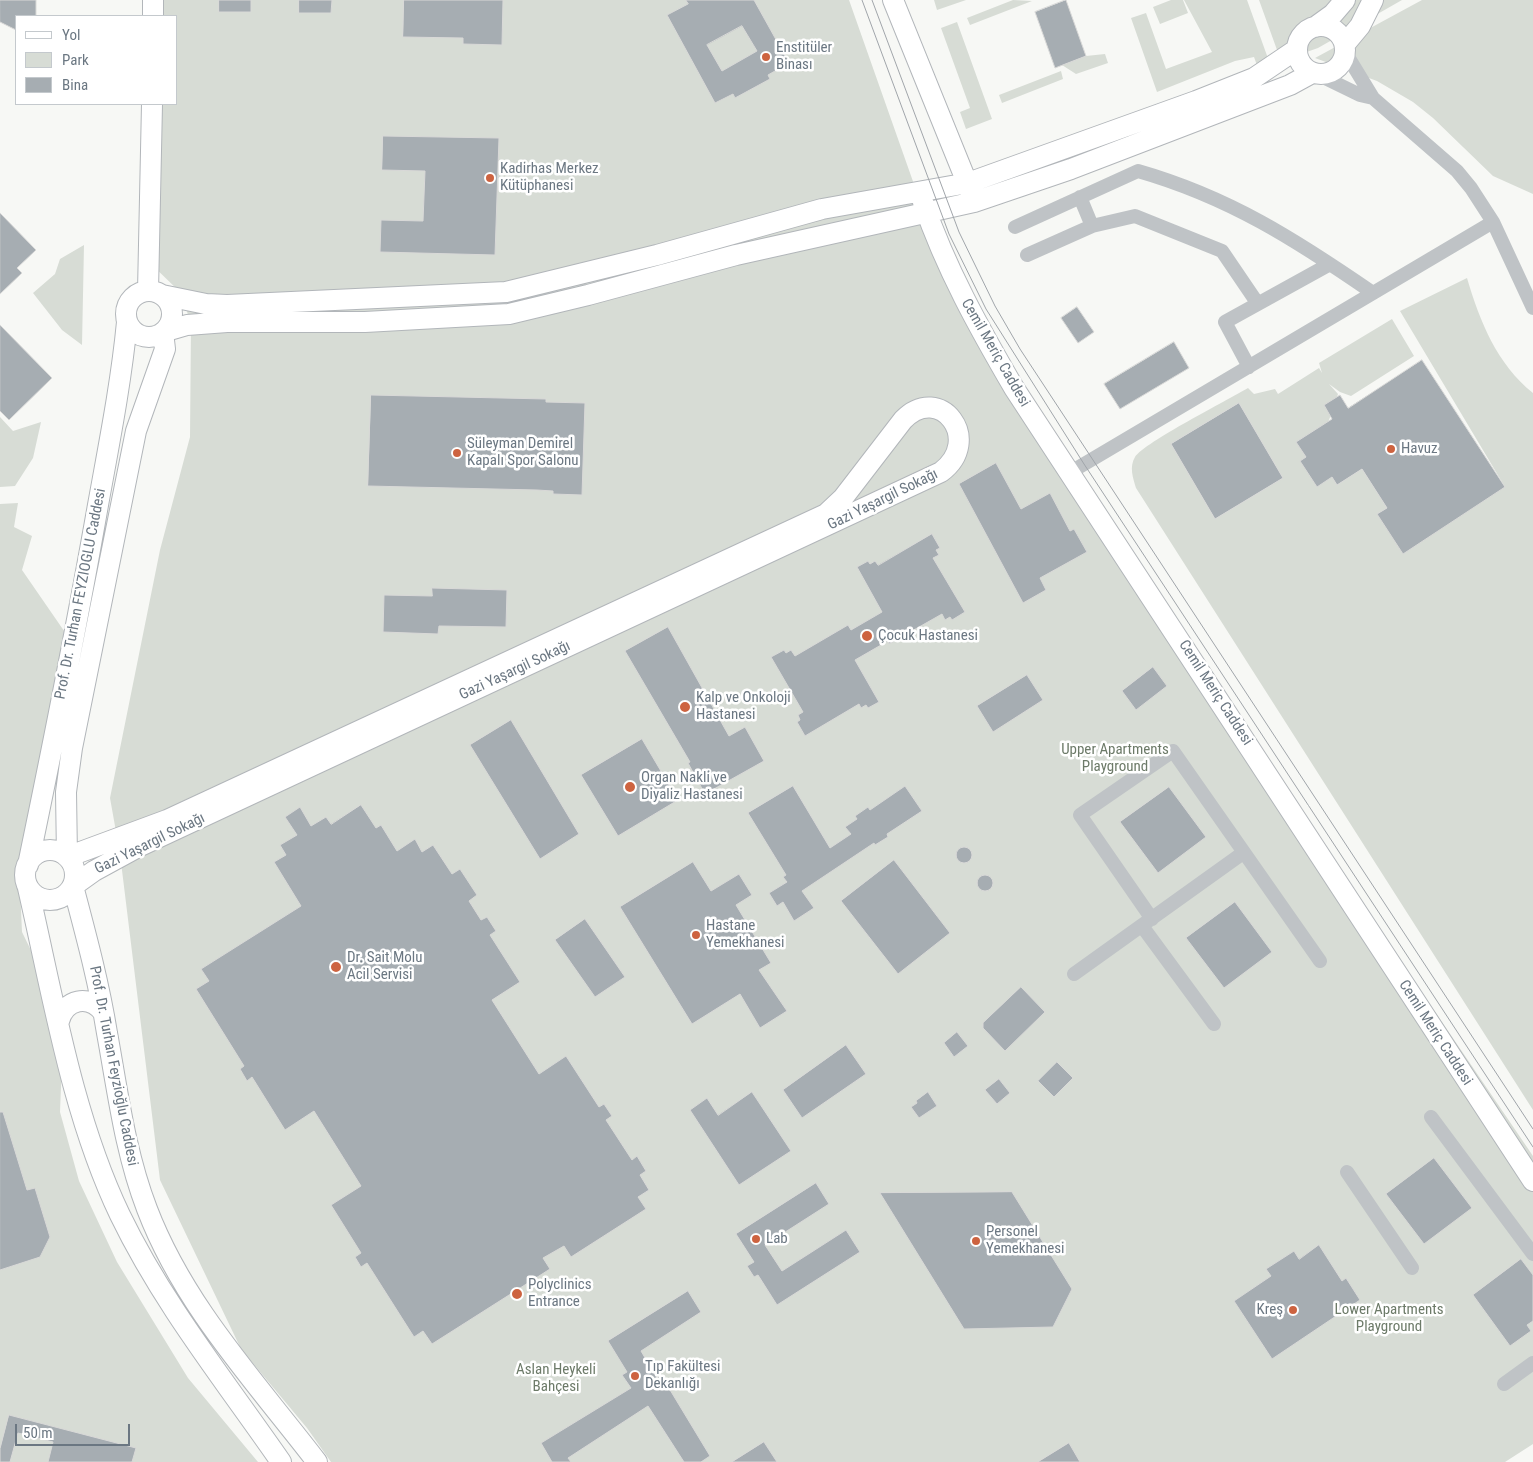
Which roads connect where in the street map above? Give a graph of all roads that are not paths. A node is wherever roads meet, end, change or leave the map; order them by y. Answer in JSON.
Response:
{"nodes":[{"id":1,"x":153,"y":0,"type":"edge"},
{"id":2,"x":893,"y":0,"type":"edge"},
{"id":3,"x":1345,"y":0,"type":"edge"},
{"id":4,"x":1373,"y":0,"type":"edge"},
{"id":5,"x":153,"y":15,"type":"edge"},
{"id":6,"x":1315,"y":27,"type":"junction"},
{"id":7,"x":1345,"y":48,"type":"junction"},
{"id":8,"x":1297,"y":49,"type":"junction"},
{"id":9,"x":1316,"y":74,"type":"junction"},
{"id":10,"x":1373,"y":98,"type":"junction"},
{"id":11,"x":152,"y":105,"type":"edge"},
{"id":12,"x":971,"y":193,"type":"junction"},
{"id":13,"x":920,"y":194,"type":"junction"},
{"id":14,"x":1080,"y":197,"type":"junction"},
{"id":15,"x":927,"y":214,"type":"junction"},
{"id":16,"x":1493,"y":222,"type":"junction"},
{"id":17,"x":1092,"y":226,"type":"junction"},
{"id":18,"x":1015,"y":227,"type":"dead end"},
{"id":19,"x":1027,"y":255,"type":"dead end"},
{"id":20,"x":1330,"y":264,"type":"junction"},
{"id":21,"x":155,"y":293,"type":"junction"},
{"id":22,"x":1373,"y":293,"type":"junction"},
{"id":23,"x":1258,"y":304,"type":"junction"},
{"id":24,"x":1533,"y":308,"type":"edge"},
{"id":25,"x":127,"y":322,"type":"junction"},
{"id":26,"x":163,"y":332,"type":"junction"},
{"id":27,"x":1249,"y":367,"type":"junction"},
{"id":28,"x":1069,"y":473,"type":"junction"},
{"id":29,"x":93,"y":532,"type":"junction"},
{"id":30,"x":114,"y":542,"type":"junction"},
{"id":31,"x":1243,"y":853,"type":"junction"},
{"id":32,"x":67,"y":857,"type":"junction"},
{"id":33,"x":28,"y":865,"type":"junction"},
{"id":34,"x":73,"y":886,"type":"junction"},
{"id":35,"x":28,"y":888,"type":"junction"},
{"id":36,"x":1147,"y":922,"type":"junction"},
{"id":37,"x":1320,"y":961,"type":"dead end"},
{"id":38,"x":1074,"y":974,"type":"dead end"},
{"id":39,"x":103,"y":1012,"type":"junction"},
{"id":40,"x":59,"y":1021,"type":"junction"},
{"id":41,"x":1214,"y":1024,"type":"dead end"},
{"id":42,"x":1431,"y":1117,"type":"dead end"},
{"id":43,"x":1347,"y":1172,"type":"dead end"},
{"id":44,"x":1533,"y":1182,"type":"edge"},
{"id":45,"x":1533,"y":1254,"type":"edge"},
{"id":46,"x":1412,"y":1268,"type":"dead end"},
{"id":47,"x":1533,"y":1363,"type":"edge"},
{"id":48,"x":1504,"y":1384,"type":"dead end"},
{"id":49,"x":281,"y":1462,"type":"edge"},
{"id":50,"x":317,"y":1462,"type":"edge"}],
"edges":[{"from":1,"to":5,"type":"street"},
{"from":2,"to":12,"type":"street"},
{"from":3,"to":6,"type":"street"},
{"from":4,"to":7,"type":"street"},
{"from":6,"to":7,"type":"street"},
{"from":6,"to":8,"type":"street"},
{"from":7,"to":9,"type":"street"},
{"from":7,"to":10,"type":"street"},
{"from":8,"to":9,"type":"street"},
{"from":8,"to":12,"type":"street"},
{"from":9,"to":10,"type":"street"},
{"from":9,"to":12,"type":"street"},
{"from":10,"to":16,"type":"street"},
{"from":11,"to":21,"type":"street"},
{"from":12,"to":13,"type":"street"},
{"from":12,"to":15,"type":"street"},
{"from":13,"to":15,"type":"street","name":"Cemil Meriç Caddesi"},
{"from":13,"to":21,"type":"street"},
{"from":14,"to":17,"type":"street"},
{"from":14,"to":18,"type":"street"},
{"from":14,"to":20,"type":"street"},
{"from":15,"to":26,"type":"street"},
{"from":15,"to":28,"type":"street","name":"Cemil Meriç Caddesi"},
{"from":16,"to":22,"type":"street"},
{"from":16,"to":24,"type":"street"},
{"from":17,"to":19,"type":"street"},
{"from":17,"to":23,"type":"street"},
{"from":20,"to":22,"type":"street"},
{"from":20,"to":23,"type":"street"},
{"from":21,"to":25,"type":"street"},
{"from":21,"to":26,"type":"street"},
{"from":22,"to":27,"type":"street"},
{"from":23,"to":27,"type":"street"},
{"from":25,"to":26,"type":"street"},
{"from":25,"to":29,"type":"street","name":"Prof. Dr. Turhan FEYZIOGLU Caddesi"},
{"from":26,"to":30,"type":"street","name":"Prof. Dr. Turhan FEYZIOGLU Caddesi"},
{"from":27,"to":28,"type":"street"},
{"from":28,"to":44,"type":"street","name":"Cemil Meriç Caddesi"},
{"from":29,"to":30,"type":"street"},
{"from":29,"to":33,"type":"street","name":"Prof. Dr. Turhan FEYZIOGLU Caddesi"},
{"from":30,"to":32,"type":"street","name":"Prof. Dr. Turhan FEYZIOGLU Caddesi"},
{"from":31,"to":36,"type":"street"},
{"from":31,"to":36,"type":"street"},
{"from":31,"to":37,"type":"street"},
{"from":32,"to":33,"type":"street"},
{"from":32,"to":34,"type":"street"},
{"from":32,"to":34,"type":"street","name":"Gazi Yaşargil Sokağı"},
{"from":33,"to":35,"type":"street"},
{"from":34,"to":35,"type":"street"},
{"from":34,"to":39,"type":"street","name":"Prof. Dr. Turhan Feyzioğlu Caddesi"},
{"from":35,"to":40,"type":"street","name":"Prof. Dr. Turhan Feyzioğlu Caddesi"},
{"from":36,"to":38,"type":"street"},
{"from":36,"to":41,"type":"street"},
{"from":39,"to":40,"type":"street"},
{"from":39,"to":50,"type":"street","name":"Prof. Dr. Turhan Feyzioğlu Caddesi"},
{"from":40,"to":49,"type":"street","name":"Prof. Dr. Turhan Feyzioğlu Caddesi"},
{"from":42,"to":45,"type":"street"},
{"from":43,"to":46,"type":"street"},
{"from":47,"to":48,"type":"street"}]}
